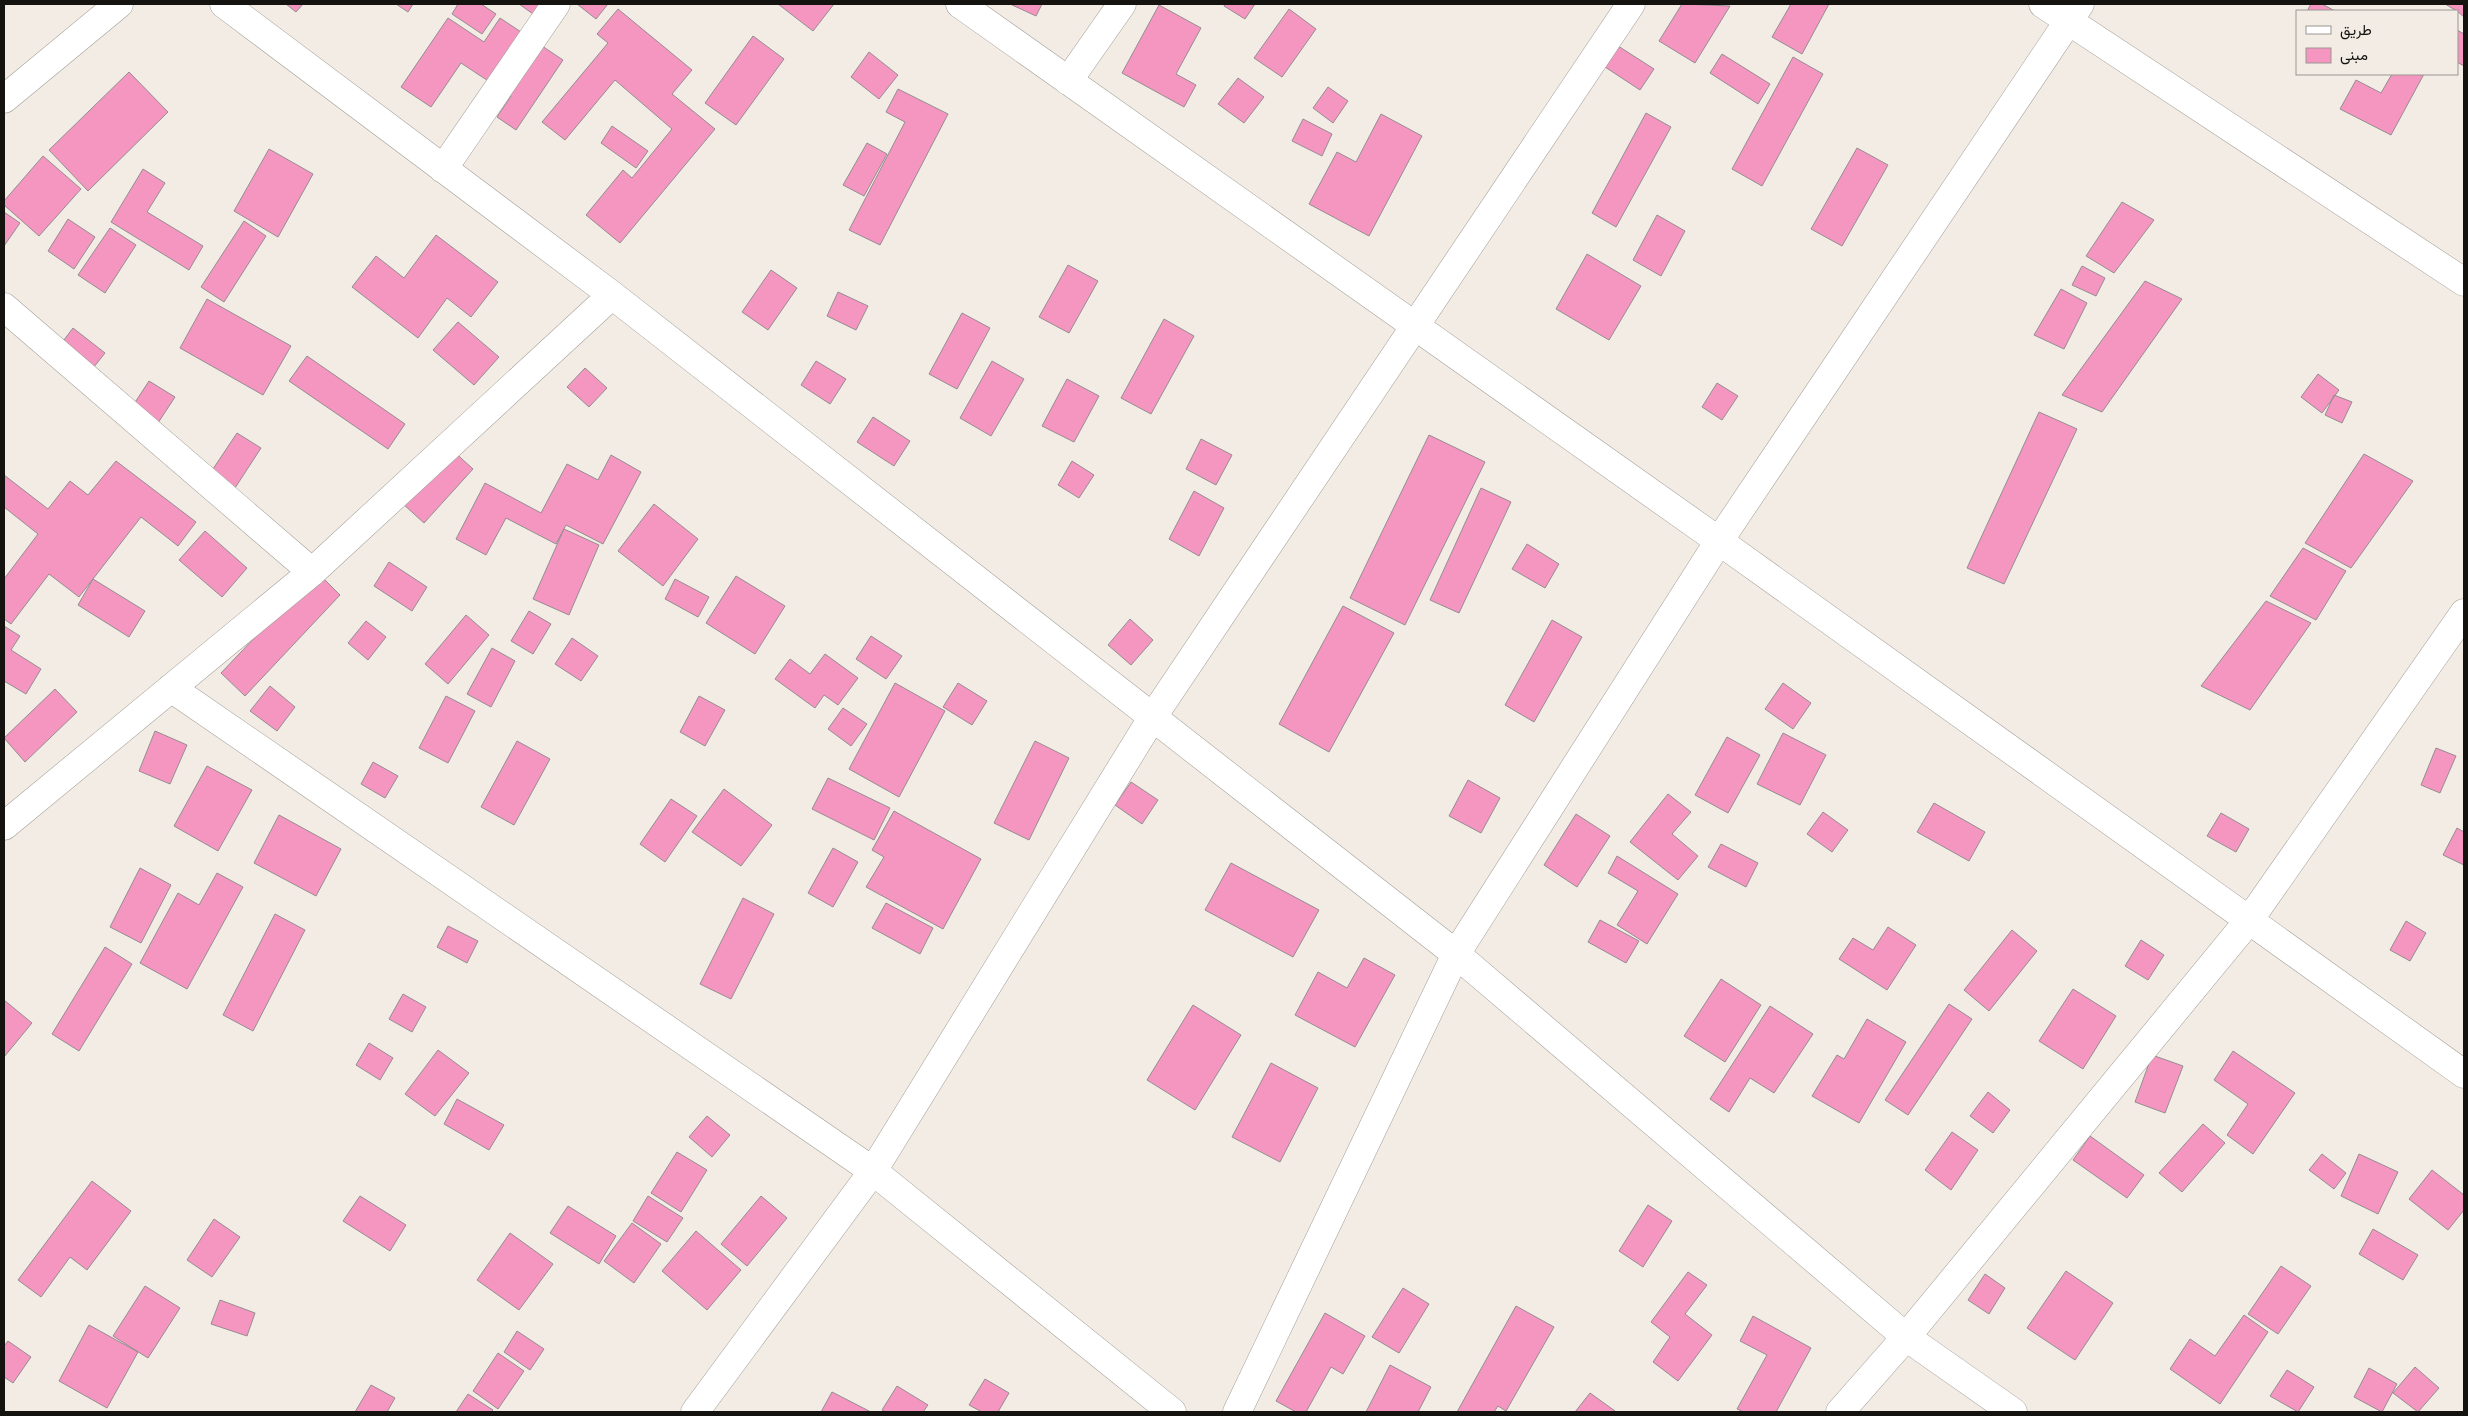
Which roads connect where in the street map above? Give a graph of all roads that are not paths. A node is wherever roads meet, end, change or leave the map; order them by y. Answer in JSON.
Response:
{"nodes":[{"id":1,"x":119,"y":4,"type":"edge"},
{"id":2,"x":224,"y":4,"type":"edge"},
{"id":3,"x":556,"y":4,"type":"edge"},
{"id":4,"x":960,"y":4,"type":"edge"},
{"id":5,"x":1122,"y":4,"type":"edge"},
{"id":6,"x":1631,"y":4,"type":"edge"},
{"id":7,"x":2043,"y":4,"type":"edge"},
{"id":8,"x":2075,"y":12,"type":"edge"},
{"id":9,"x":1068,"y":81,"type":"junction"},
{"id":10,"x":4,"y":99,"type":"edge"},
{"id":11,"x":443,"y":169,"type":"junction"},
{"id":12,"x":2464,"y":282,"type":"edge"},
{"id":13,"x":612,"y":296,"type":"junction"},
{"id":14,"x":4,"y":307,"type":"edge"},
{"id":15,"x":1414,"y":327,"type":"junction"},
{"id":16,"x":1719,"y":541,"type":"junction"},
{"id":17,"x":312,"y":572,"type":"junction"},
{"id":18,"x":2464,"y":613,"type":"edge"},
{"id":19,"x":170,"y":688,"type":"junction"},
{"id":20,"x":1152,"y":718,"type":"junction"},
{"id":21,"x":4,"y":826,"type":"edge"},
{"id":22,"x":2250,"y":919,"type":"junction"},
{"id":23,"x":1456,"y":954,"type":"junction"},
{"id":24,"x":2464,"y":1074,"type":"edge"},
{"id":25,"x":873,"y":1171,"type":"junction"},
{"id":26,"x":1906,"y":1337,"type":"junction"},
{"id":27,"x":695,"y":1412,"type":"edge"},
{"id":28,"x":1172,"y":1412,"type":"edge"},
{"id":29,"x":1237,"y":1412,"type":"edge"},
{"id":30,"x":1840,"y":1412,"type":"edge"},
{"id":31,"x":2013,"y":1412,"type":"edge"}],
"edges":[{"from":1,"to":10,"type":"street"},
{"from":2,"to":11,"type":"street"},
{"from":3,"to":11,"type":"street"},
{"from":4,"to":9,"type":"street"},
{"from":5,"to":9,"type":"street"},
{"from":6,"to":15,"type":"street"},
{"from":7,"to":8,"type":"street"},
{"from":8,"to":12,"type":"street"},
{"from":8,"to":16,"type":"street"},
{"from":9,"to":15,"type":"street"},
{"from":11,"to":13,"type":"street"},
{"from":13,"to":17,"type":"street"},
{"from":13,"to":20,"type":"street"},
{"from":14,"to":17,"type":"street"},
{"from":15,"to":16,"type":"street"},
{"from":15,"to":20,"type":"street"},
{"from":16,"to":22,"type":"street"},
{"from":16,"to":23,"type":"street"},
{"from":17,"to":19,"type":"street"},
{"from":18,"to":22,"type":"street"},
{"from":19,"to":21,"type":"street"},
{"from":19,"to":25,"type":"street"},
{"from":20,"to":23,"type":"street"},
{"from":20,"to":25,"type":"street"},
{"from":22,"to":24,"type":"street"},
{"from":22,"to":26,"type":"street"},
{"from":23,"to":26,"type":"street"},
{"from":23,"to":29,"type":"street"},
{"from":25,"to":27,"type":"street"},
{"from":25,"to":28,"type":"street"},
{"from":26,"to":30,"type":"street"},
{"from":26,"to":31,"type":"street"}]}
